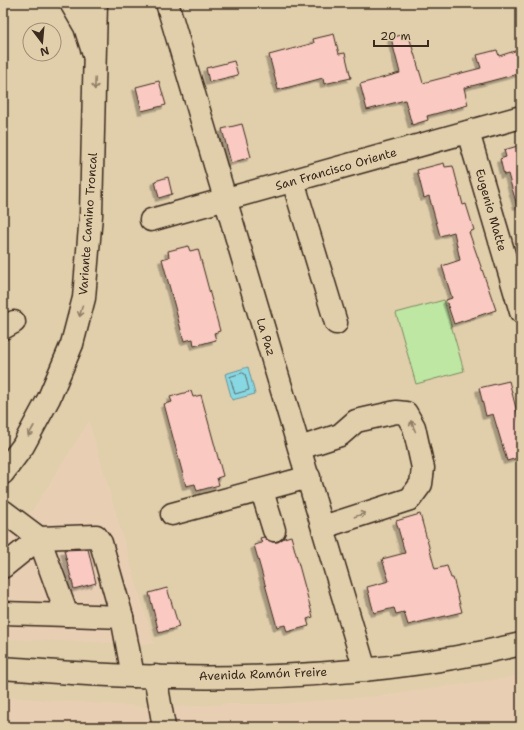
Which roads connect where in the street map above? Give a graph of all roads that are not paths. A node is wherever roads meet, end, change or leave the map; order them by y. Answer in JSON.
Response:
{"nodes":[{"id":1,"x":71,"y":3,"type":"edge"},
{"id":2,"x":96,"y":3,"type":"edge"},
{"id":3,"x":167,"y":3,"type":"edge"},
{"id":4,"x":96,"y":58,"type":"junction"},
{"id":5,"x":521,"y":117,"type":"edge"},
{"id":6,"x":468,"y":132,"type":"junction"},
{"id":7,"x":293,"y":181,"type":"junction"},
{"id":8,"x":225,"y":200,"type":"junction"},
{"id":9,"x":151,"y":220,"type":"dead end"},
{"id":10,"x":521,"y":312,"type":"edge"},
{"id":11,"x":336,"y":323,"type":"dead end"},
{"id":12,"x":300,"y":448,"type":"junction"},
{"id":13,"x":3,"y":473,"type":"edge"},
{"id":14,"x":309,"y":477,"type":"junction"},
{"id":15,"x":262,"y":491,"type":"junction"},
{"id":16,"x":3,"y":511,"type":"edge"},
{"id":17,"x":172,"y":514,"type":"dead end"},
{"id":18,"x":323,"y":527,"type":"junction"},
{"id":19,"x":274,"y":530,"type":"dead end"},
{"id":20,"x":39,"y":538,"type":"junction"},
{"id":21,"x":3,"y":567,"type":"edge"},
{"id":22,"x":3,"y":613,"type":"edge"},
{"id":23,"x":67,"y":615,"type":"junction"},
{"id":24,"x":122,"y":617,"type":"junction"},
{"id":25,"x":521,"y":644,"type":"edge"},
{"id":26,"x":3,"y":668,"type":"edge"},
{"id":27,"x":365,"y":670,"type":"junction"},
{"id":28,"x":133,"y":676,"type":"junction"},
{"id":29,"x":155,"y":676,"type":"junction"},
{"id":30,"x":164,"y":727,"type":"edge"}],
"edges":[{"from":1,"to":4,"type":"street"},
{"from":2,"to":4,"type":"street","name":"Variante Camino Troncal"},
{"from":3,"to":8,"type":"street","name":"La Paz"},
{"from":4,"to":13,"type":"street","name":"Variante Camino Troncal","one_way":true},
{"from":5,"to":6,"type":"street","name":"San Francisco Oriente"},
{"from":6,"to":7,"type":"street","name":"San Francisco Oriente"},
{"from":6,"to":10,"type":"street","name":"Eugenio Matte"},
{"from":7,"to":8,"type":"street","name":"San Francisco Oriente"},
{"from":7,"to":11,"type":"street"},
{"from":8,"to":9,"type":"street","name":"San Francisco Oriente"},
{"from":8,"to":12,"type":"street","name":"La Paz"},
{"from":12,"to":14,"type":"street","name":"La Paz"},
{"from":18,"to":12,"type":"street","one_way":true},
{"from":14,"to":15,"type":"street"},
{"from":14,"to":18,"type":"street","name":"La Paz"},
{"from":15,"to":17,"type":"street"},
{"from":15,"to":19,"type":"street"},
{"from":16,"to":20,"type":"street"},
{"from":18,"to":27,"type":"street","name":"La Paz"},
{"from":20,"to":21,"type":"street"},
{"from":20,"to":23,"type":"street"},
{"from":20,"to":24,"type":"street"},
{"from":22,"to":23,"type":"street"},
{"from":23,"to":24,"type":"street"},
{"from":24,"to":28,"type":"street"},
{"from":25,"to":27,"type":"street","name":"Avenida Ramón Freire"},
{"from":26,"to":28,"type":"street","name":"Avenida Ramón Freire"},
{"from":27,"to":29,"type":"street","name":"Avenida Ramón Freire"},
{"from":28,"to":29,"type":"street","name":"Avenida Ramón Freire"},
{"from":29,"to":30,"type":"street"}]}
